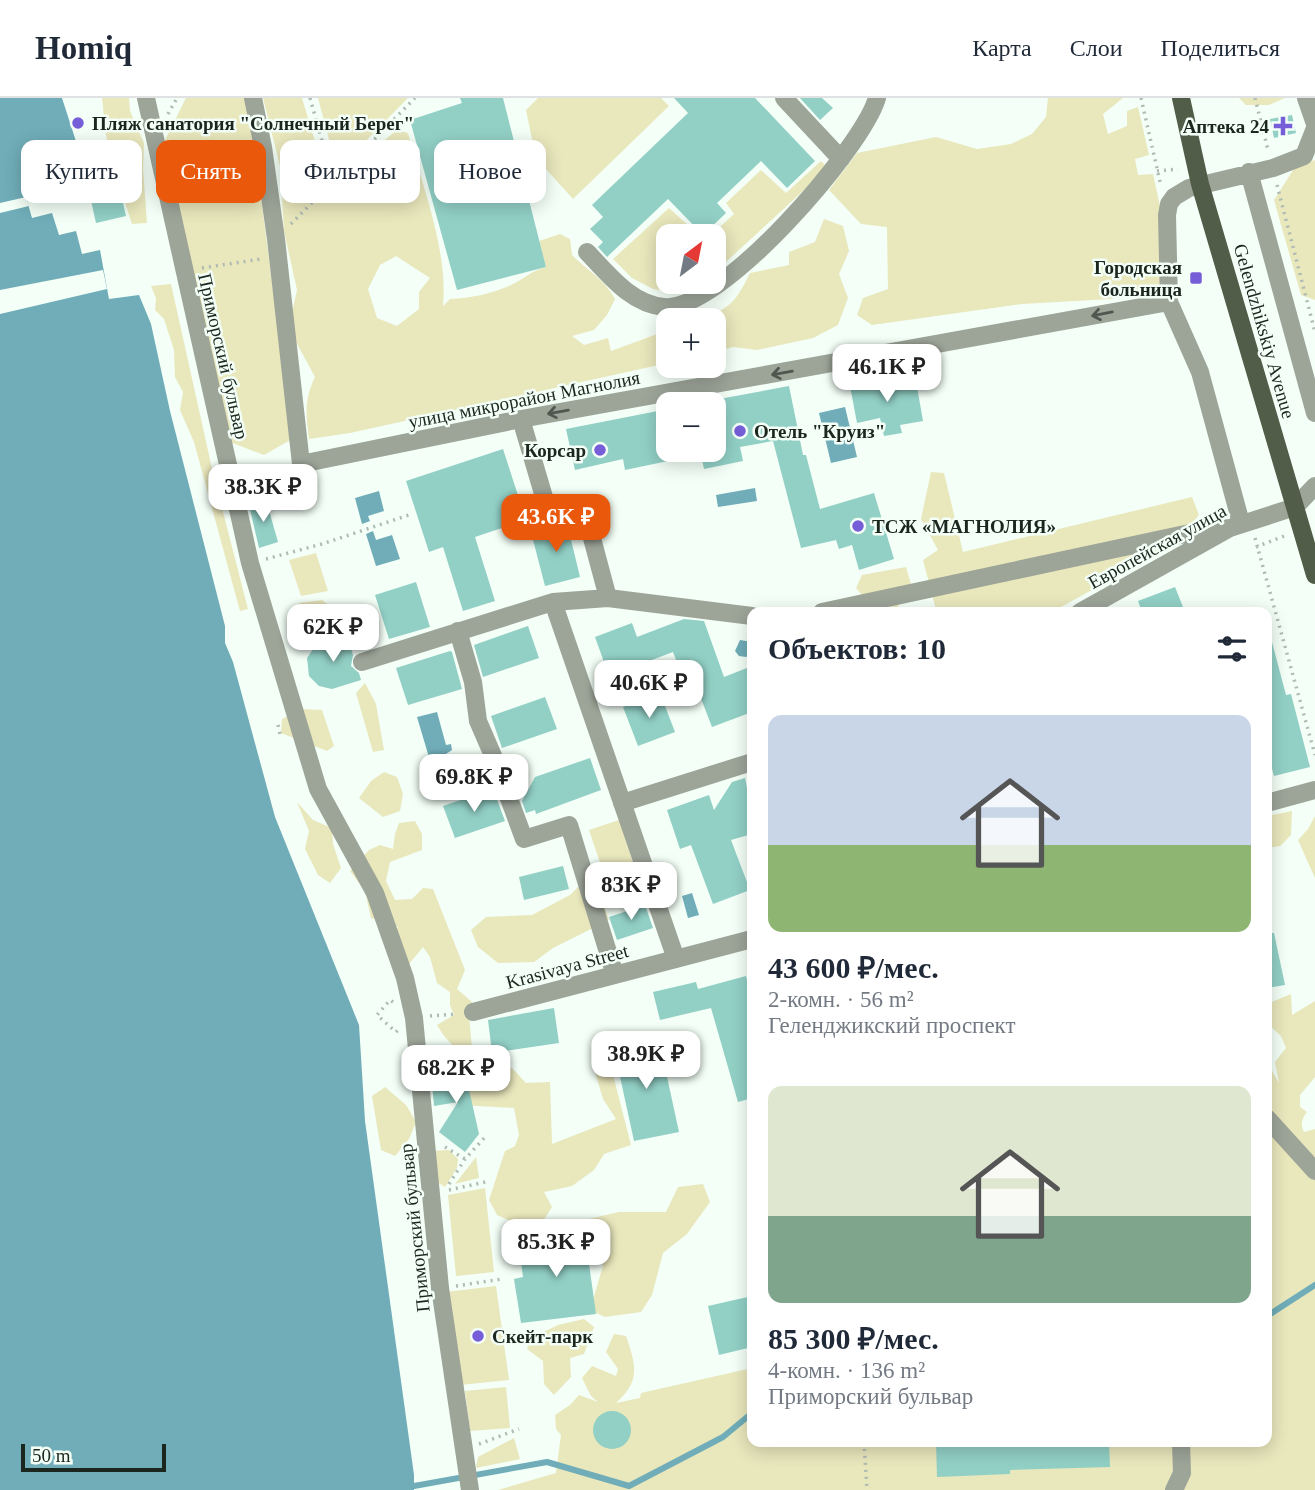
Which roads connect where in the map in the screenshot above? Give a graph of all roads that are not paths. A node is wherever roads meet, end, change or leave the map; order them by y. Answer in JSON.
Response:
{"nodes":[{"id":1,"x":146,"y":98,"type":"edge"},
{"id":2,"x":253,"y":98,"type":"edge"},
{"id":3,"x":784,"y":98,"type":"edge"},
{"id":4,"x":877,"y":98,"type":"edge"},
{"id":5,"x":1181,"y":98,"type":"edge"},
{"id":6,"x":1306,"y":98,"type":"edge"},
{"id":7,"x":1315,"y":126,"type":"edge"},
{"id":8,"x":841,"y":159,"type":"junction"},
{"id":9,"x":1250,"y":172,"type":"junction"},
{"id":10,"x":1200,"y":184,"type":"junction"},
{"id":11,"x":587,"y":252,"type":"dead end"},
{"id":12,"x":1169,"y":302,"type":"junction"},
{"id":13,"x":1315,"y":413,"type":"edge"},
{"id":14,"x":521,"y":419,"type":"junction"},
{"id":15,"x":1315,"y":486,"type":"edge"},
{"id":16,"x":544,"y":497,"type":"dead end"},
{"id":17,"x":1295,"y":507,"type":"junction"},
{"id":18,"x":585,"y":512,"type":"dead end"},
{"id":19,"x":1236,"y":526,"type":"junction"},
{"id":20,"x":1312,"y":555,"type":"edge"},
{"id":21,"x":1315,"y":575,"type":"edge"},
{"id":22,"x":608,"y":598,"type":"junction"},
{"id":23,"x":553,"y":602,"type":"junction"},
{"id":24,"x":845,"y":607,"type":"edge"},
{"id":25,"x":1089,"y":607,"type":"edge"},
{"id":26,"x":747,"y":615,"type":"edge"},
{"id":27,"x":458,"y":631,"type":"junction"},
{"id":28,"x":362,"y":662,"type":"dead end"},
{"id":29,"x":747,"y":764,"type":"edge"},
{"id":30,"x":1315,"y":790,"type":"edge"},
{"id":31,"x":1272,"y":802,"type":"edge"},
{"id":32,"x":622,"y":803,"type":"junction"},
{"id":33,"x":747,"y":940,"type":"edge"},
{"id":34,"x":676,"y":959,"type":"junction"},
{"id":35,"x":615,"y":975,"type":"junction"},
{"id":36,"x":473,"y":1012,"type":"road end"},
{"id":37,"x":1272,"y":1124,"type":"edge"},
{"id":38,"x":1315,"y":1171,"type":"edge"},
{"id":39,"x":1181,"y":1447,"type":"edge"},
{"id":40,"x":470,"y":1490,"type":"edge"},
{"id":41,"x":1174,"y":1490,"type":"edge"}],
"edges":[{"from":1,"to":40,"type":"street","name":"Приморский бульвар"},
{"from":2,"to":14,"type":"street","name":"улица микрорайон Магнолия"},
{"from":3,"to":8,"type":"street"},
{"from":4,"to":8,"type":"street"},
{"from":5,"to":10,"type":"main road","name":"Gelendzhikskiy Avenue"},
{"from":6,"to":7,"type":"street"},
{"from":7,"to":9,"type":"street"},
{"from":8,"to":11,"type":"street"},
{"from":9,"to":10,"type":"street"},
{"from":9,"to":13,"type":"street"},
{"from":10,"to":12,"type":"street"},
{"from":10,"to":17,"type":"main road","name":"Gelendzhikskiy Avenue"},
{"from":12,"to":14,"type":"street","name":"улица микрорайон Магнолия","one_way":true},
{"from":12,"to":19,"type":"street"},
{"from":14,"to":16,"type":"street"},
{"from":15,"to":17,"type":"street"},
{"from":17,"to":19,"type":"street","name":"Европейская улица"},
{"from":17,"to":20,"type":"main road","name":"Gelendzhikskiy Avenue"},
{"from":18,"to":22,"type":"street"},
{"from":19,"to":24,"type":"street"},
{"from":19,"to":25,"type":"street","name":"Европейская улица"},
{"from":20,"to":21,"type":"main road","name":"Gelendzhikskiy Avenue"},
{"from":22,"to":23,"type":"street"},
{"from":22,"to":26,"type":"street"},
{"from":23,"to":27,"type":"street"},
{"from":23,"to":32,"type":"street"},
{"from":27,"to":28,"type":"street"},
{"from":27,"to":35,"type":"street"},
{"from":29,"to":32,"type":"street"},
{"from":30,"to":31,"type":"street"},
{"from":32,"to":34,"type":"street"},
{"from":33,"to":34,"type":"street","name":"Krasivaya Street"},
{"from":34,"to":35,"type":"street","name":"Krasivaya Street"},
{"from":35,"to":36,"type":"street","name":"Krasivaya Street"},
{"from":37,"to":38,"type":"street"},
{"from":39,"to":41,"type":"street"}]}
